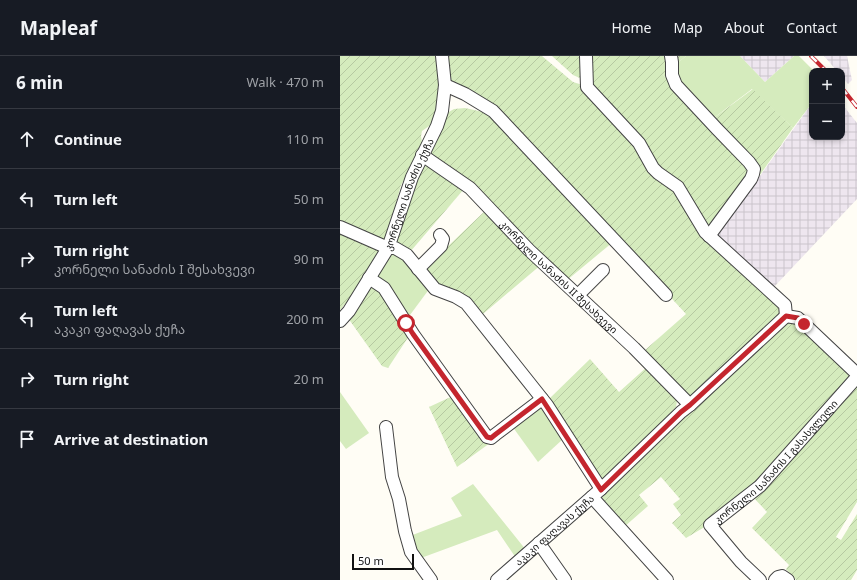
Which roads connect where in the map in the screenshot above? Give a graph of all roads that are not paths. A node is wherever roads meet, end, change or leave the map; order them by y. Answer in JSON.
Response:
{"nodes":[{"id":1,"x":442,"y":56,"type":"edge"},
{"id":2,"x":586,"y":56,"type":"edge"},
{"id":3,"x":671,"y":56,"type":"edge"},
{"id":4,"x":445,"y":85,"type":"junction"},
{"id":5,"x":422,"y":156,"type":"junction"},
{"id":6,"x":340,"y":227,"type":"edge"},
{"id":7,"x":440,"y":235,"type":"dead end"},
{"id":8,"x":709,"y":236,"type":"junction"},
{"id":9,"x":388,"y":248,"type":"junction"},
{"id":10,"x":418,"y":269,"type":"junction"},
{"id":11,"x":603,"y":270,"type":"dead end"},
{"id":12,"x":369,"y":278,"type":"junction"},
{"id":13,"x":578,"y":295,"type":"junction"},
{"id":14,"x":666,"y":295,"type":"dead end"},
{"id":15,"x":786,"y":316,"type":"junction"},
{"id":16,"x":340,"y":321,"type":"edge"},
{"id":17,"x":857,"y":376,"type":"edge"},
{"id":18,"x":542,"y":399,"type":"junction"},
{"id":19,"x":690,"y":405,"type":"junction"},
{"id":20,"x":386,"y":427,"type":"dead end"},
{"id":21,"x":596,"y":493,"type":"junction"},
{"id":22,"x":539,"y":543,"type":"junction"},
{"id":23,"x":431,"y":580,"type":"edge"},
{"id":24,"x":497,"y":580,"type":"edge"},
{"id":25,"x":565,"y":580,"type":"edge"},
{"id":26,"x":667,"y":580,"type":"edge"},
{"id":27,"x":760,"y":580,"type":"edge"},
{"id":28,"x":775,"y":580,"type":"edge"},
{"id":29,"x":788,"y":580,"type":"edge"}],
"edges":[{"from":1,"to":4,"type":"street","name":"კორნელი სანაძის ქუჩა"},
{"from":2,"to":8,"type":"street"},
{"from":3,"to":8,"type":"street"},
{"from":4,"to":5,"type":"street","name":"კორნელი სანაძის ქუჩა"},
{"from":4,"to":14,"type":"street"},
{"from":5,"to":9,"type":"street","name":"კორნელი სანაძის ქუჩა"},
{"from":5,"to":13,"type":"street","name":"კორნელი სანაძის II შესახვევი"},
{"from":6,"to":9,"type":"street"},
{"from":7,"to":10,"type":"street"},
{"from":8,"to":15,"type":"street"},
{"from":9,"to":10,"type":"street"},
{"from":9,"to":12,"type":"street","name":"კორნელი სანაძის ქუჩა"},
{"from":10,"to":18,"type":"street"},
{"from":11,"to":13,"type":"street"},
{"from":12,"to":16,"type":"street","name":"კორნელი სანაძის ქუჩა"},
{"from":12,"to":18,"type":"street"},
{"from":13,"to":19,"type":"street","name":"კორნელი სანაძის II შესახვევი"},
{"from":15,"to":17,"type":"street","name":"კორნელი სანაძის I გასასვლელი"},
{"from":15,"to":19,"type":"street","name":"აკაკი ფაღავას ქუჩა"},
{"from":17,"to":27,"type":"street","name":"კორნელი სანაძის I გასასვლელი"},
{"from":18,"to":21,"type":"street"},
{"from":19,"to":21,"type":"street","name":"აკაკი ფაღავას ქუჩა"},
{"from":20,"to":23,"type":"street"},
{"from":21,"to":22,"type":"street","name":"აკაკი ფაღავას ქუჩა"},
{"from":21,"to":26,"type":"street"},
{"from":22,"to":24,"type":"street","name":"აკაკი ფაღავას ქუჩა"},
{"from":22,"to":25,"type":"street"},
{"from":28,"to":29,"type":"street"}]}
